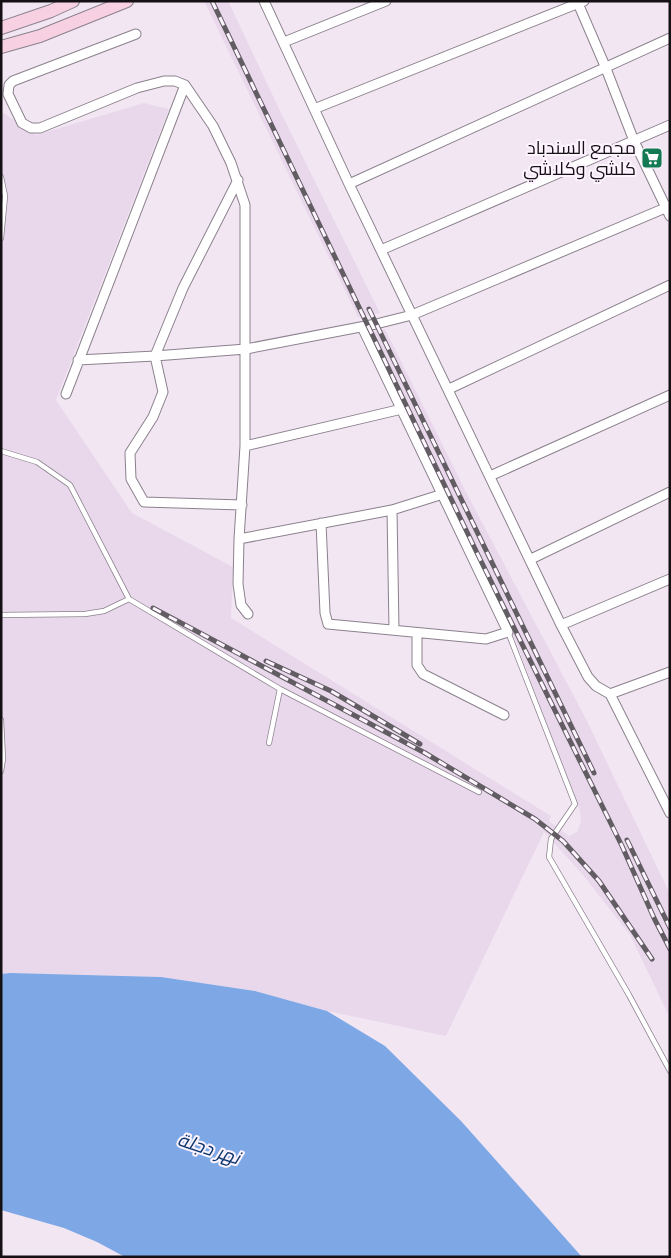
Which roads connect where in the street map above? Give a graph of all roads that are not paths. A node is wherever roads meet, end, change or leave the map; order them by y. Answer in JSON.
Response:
{"nodes":[{"id":1,"x":73,"y":1,"type":"edge"},
{"id":2,"x":127,"y":1,"type":"edge"},
{"id":3,"x":264,"y":1,"type":"edge"},
{"id":4,"x":386,"y":1,"type":"edge"},
{"id":5,"x":580,"y":2,"type":"edge"},
{"id":6,"x":1,"y":28,"type":"edge"},
{"id":7,"x":136,"y":34,"type":"dead end"},
{"id":8,"x":670,"y":38,"type":"edge"},
{"id":9,"x":284,"y":42,"type":"junction"},
{"id":10,"x":1,"y":47,"type":"edge"},
{"id":11,"x":605,"y":66,"type":"junction"},
{"id":12,"x":185,"y":85,"type":"junction"},
{"id":13,"x":4,"y":94,"type":"edge"},
{"id":14,"x":314,"y":109,"type":"junction"},
{"id":15,"x":670,"y":125,"type":"edge"},
{"id":16,"x":634,"y":141,"type":"junction"},
{"id":17,"x":1,"y":177,"type":"edge"},
{"id":18,"x":238,"y":180,"type":"junction"},
{"id":19,"x":349,"y":184,"type":"junction"},
{"id":20,"x":668,"y":210,"type":"edge"},
{"id":21,"x":1,"y":238,"type":"edge"},
{"id":22,"x":381,"y":250,"type":"junction"},
{"id":23,"x":670,"y":285,"type":"edge"},
{"id":24,"x":412,"y":315,"type":"junction"},
{"id":25,"x":362,"y":327,"type":"junction"},
{"id":26,"x":246,"y":349,"type":"junction"},
{"id":27,"x":155,"y":356,"type":"junction"},
{"id":28,"x":78,"y":360,"type":"junction"},
{"id":29,"x":449,"y":389,"type":"junction"},
{"id":30,"x":66,"y":394,"type":"dead end"},
{"id":31,"x":670,"y":395,"type":"edge"},
{"id":32,"x":402,"y":409,"type":"junction"},
{"id":33,"x":246,"y":446,"type":"junction"},
{"id":34,"x":1,"y":451,"type":"edge"},
{"id":35,"x":490,"y":476,"type":"junction"},
{"id":36,"x":670,"y":492,"type":"edge"},
{"id":37,"x":442,"y":494,"type":"junction"},
{"id":38,"x":242,"y":506,"type":"junction"},
{"id":39,"x":392,"y":510,"type":"junction"},
{"id":40,"x":321,"y":523,"type":"junction"},
{"id":41,"x":239,"y":538,"type":"junction"},
{"id":42,"x":531,"y":559,"type":"junction"},
{"id":43,"x":670,"y":579,"type":"edge"},
{"id":44,"x":129,"y":599,"type":"junction"},
{"id":45,"x":248,"y":614,"type":"dead end"},
{"id":46,"x":1,"y":615,"type":"edge"},
{"id":47,"x":561,"y":625,"type":"junction"},
{"id":48,"x":394,"y":630,"type":"junction"},
{"id":49,"x":508,"y":632,"type":"junction"},
{"id":50,"x":417,"y":633,"type":"junction"},
{"id":51,"x":670,"y":672,"type":"edge"},
{"id":52,"x":280,"y":689,"type":"junction"},
{"id":53,"x":610,"y":694,"type":"junction"},
{"id":54,"x":504,"y":715,"type":"dead end"},
{"id":55,"x":1,"y":720,"type":"edge"},
{"id":56,"x":269,"y":742,"type":"dead end"},
{"id":57,"x":1,"y":770,"type":"edge"},
{"id":58,"x":479,"y":792,"type":"dead end"},
{"id":59,"x":670,"y":813,"type":"edge"},
{"id":60,"x":670,"y":1071,"type":"edge"}],
"edges":[{"from":1,"to":6,"type":"main road"},
{"from":2,"to":10,"type":"main road"},
{"from":3,"to":9,"type":"street"},
{"from":4,"to":9,"type":"street"},
{"from":5,"to":11,"type":"street"},
{"from":5,"to":14,"type":"street"},
{"from":7,"to":13,"type":"street"},
{"from":8,"to":11,"type":"street"},
{"from":9,"to":14,"type":"street"},
{"from":11,"to":16,"type":"street"},
{"from":11,"to":19,"type":"street"},
{"from":12,"to":13,"type":"street"},
{"from":12,"to":18,"type":"street"},
{"from":12,"to":28,"type":"street"},
{"from":14,"to":19,"type":"street"},
{"from":15,"to":16,"type":"street"},
{"from":16,"to":20,"type":"street"},
{"from":16,"to":22,"type":"street"},
{"from":17,"to":21,"type":"lane"},
{"from":18,"to":26,"type":"street"},
{"from":18,"to":27,"type":"street"},
{"from":19,"to":22,"type":"street"},
{"from":20,"to":24,"type":"street"},
{"from":22,"to":24,"type":"street"},
{"from":23,"to":29,"type":"street"},
{"from":24,"to":25,"type":"street"},
{"from":24,"to":29,"type":"street"},
{"from":25,"to":26,"type":"street"},
{"from":25,"to":32,"type":"street"},
{"from":26,"to":27,"type":"street"},
{"from":26,"to":33,"type":"street"},
{"from":27,"to":28,"type":"street"},
{"from":27,"to":38,"type":"street"},
{"from":28,"to":30,"type":"street"},
{"from":29,"to":35,"type":"street"},
{"from":31,"to":35,"type":"street"},
{"from":32,"to":33,"type":"street"},
{"from":32,"to":37,"type":"street"},
{"from":33,"to":38,"type":"street"},
{"from":34,"to":44,"type":"lane"},
{"from":35,"to":42,"type":"street"},
{"from":36,"to":42,"type":"street"},
{"from":37,"to":39,"type":"street"},
{"from":37,"to":49,"type":"street"},
{"from":38,"to":41,"type":"street"},
{"from":39,"to":40,"type":"street"},
{"from":39,"to":48,"type":"street"},
{"from":40,"to":41,"type":"street"},
{"from":40,"to":48,"type":"street"},
{"from":41,"to":45,"type":"street"},
{"from":42,"to":47,"type":"street"},
{"from":43,"to":47,"type":"street"},
{"from":44,"to":46,"type":"lane"},
{"from":44,"to":52,"type":"lane"},
{"from":47,"to":53,"type":"street"},
{"from":48,"to":50,"type":"street"},
{"from":49,"to":50,"type":"street"},
{"from":49,"to":60,"type":"lane"},
{"from":50,"to":54,"type":"street"},
{"from":51,"to":53,"type":"street"},
{"from":52,"to":56,"type":"lane"},
{"from":52,"to":58,"type":"lane"},
{"from":53,"to":59,"type":"street"},
{"from":55,"to":57,"type":"lane"}]}
